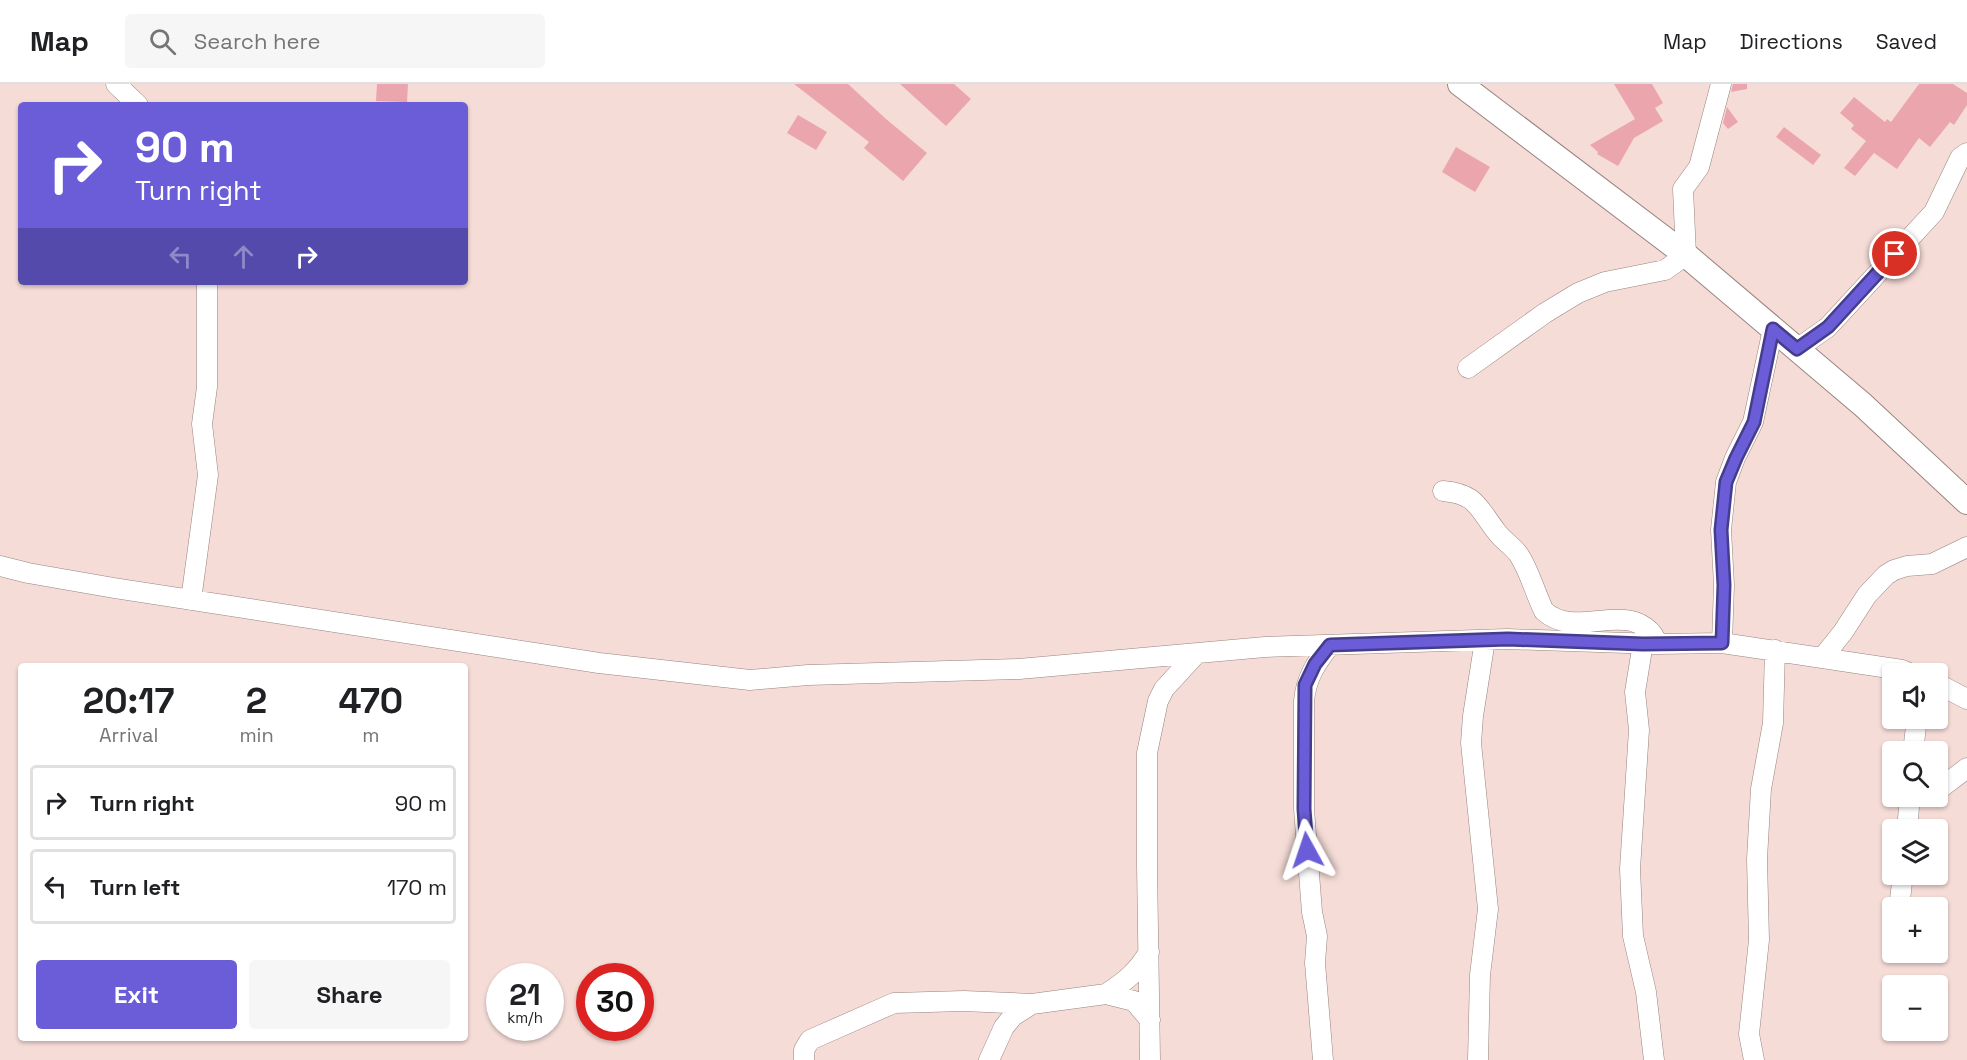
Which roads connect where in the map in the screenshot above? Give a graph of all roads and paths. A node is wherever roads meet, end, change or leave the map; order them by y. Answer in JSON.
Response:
{"nodes":[{"id":1,"x":116,"y":84,"type":"edge"},
{"id":2,"x":1460,"y":84,"type":"edge"},
{"id":3,"x":1720,"y":84,"type":"edge"},
{"id":4,"x":135,"y":102,"type":"edge"},
{"id":5,"x":1967,"y":153,"type":"edge"},
{"id":6,"x":1686,"y":255,"type":"junction"},
{"id":7,"x":207,"y":285,"type":"edge"},
{"id":8,"x":1773,"y":329,"type":"junction"},
{"id":9,"x":1797,"y":349,"type":"junction"},
{"id":10,"x":1468,"y":368,"type":"dead end"},
{"id":11,"x":1443,"y":490,"type":"dead end"},
{"id":12,"x":1967,"y":502,"type":"edge"},
{"id":13,"x":1967,"y":547,"type":"edge"},
{"id":14,"x":0,"y":566,"type":"edge"},
{"id":15,"x":191,"y":600,"type":"junction"},
{"id":16,"x":1485,"y":640,"type":"junction"},
{"id":17,"x":1722,"y":643,"type":"junction"},
{"id":18,"x":1650,"y":644,"type":"junction"},
{"id":19,"x":1330,"y":645,"type":"junction"},
{"id":20,"x":1775,"y":650,"type":"junction"},
{"id":21,"x":1197,"y":653,"type":"junction"},
{"id":22,"x":1823,"y":657,"type":"junction"},
{"id":23,"x":1882,"y":667,"type":"edge"},
{"id":24,"x":1948,"y":689,"type":"edge"},
{"id":25,"x":1967,"y":699,"type":"edge"},
{"id":26,"x":1967,"y":768,"type":"edge"},
{"id":27,"x":1948,"y":782,"type":"edge"},
{"id":28,"x":1149,"y":952,"type":"junction"},
{"id":29,"x":1106,"y":994,"type":"junction"},
{"id":30,"x":1032,"y":1005,"type":"junction"},
{"id":31,"x":1150,"y":1020,"type":"junction"},
{"id":32,"x":804,"y":1060,"type":"edge"},
{"id":33,"x":989,"y":1060,"type":"edge"},
{"id":34,"x":1150,"y":1060,"type":"edge"},
{"id":35,"x":1323,"y":1060,"type":"edge"},
{"id":36,"x":1478,"y":1060,"type":"edge"},
{"id":37,"x":1654,"y":1060,"type":"edge"},
{"id":38,"x":1754,"y":1060,"type":"edge"}],
"edges":[{"from":1,"to":4,"type":"street"},
{"from":2,"to":6,"type":"main road"},
{"from":3,"to":6,"type":"street"},
{"from":5,"to":9,"type":"street"},
{"from":6,"to":8,"type":"main road"},
{"from":6,"to":10,"type":"street"},
{"from":7,"to":15,"type":"street"},
{"from":8,"to":9,"type":"main road"},
{"from":8,"to":17,"type":"street"},
{"from":9,"to":12,"type":"main road"},
{"from":11,"to":18,"type":"street"},
{"from":13,"to":22,"type":"street"},
{"from":14,"to":15,"type":"street"},
{"from":15,"to":21,"type":"street"},
{"from":16,"to":18,"type":"street"},
{"from":16,"to":19,"type":"street"},
{"from":16,"to":36,"type":"street"},
{"from":17,"to":18,"type":"street"},
{"from":17,"to":20,"type":"street"},
{"from":18,"to":37,"type":"street"},
{"from":19,"to":21,"type":"street"},
{"from":19,"to":35,"type":"street"},
{"from":20,"to":22,"type":"street"},
{"from":20,"to":38,"type":"street"},
{"from":21,"to":28,"type":"street"},
{"from":22,"to":23,"type":"street"},
{"from":24,"to":25,"type":"street"},
{"from":26,"to":27,"type":"street"},
{"from":28,"to":29,"type":"street"},
{"from":28,"to":31,"type":"street"},
{"from":29,"to":30,"type":"street"},
{"from":29,"to":31,"type":"street"},
{"from":30,"to":32,"type":"street"},
{"from":30,"to":33,"type":"street"},
{"from":31,"to":34,"type":"street"}]}
